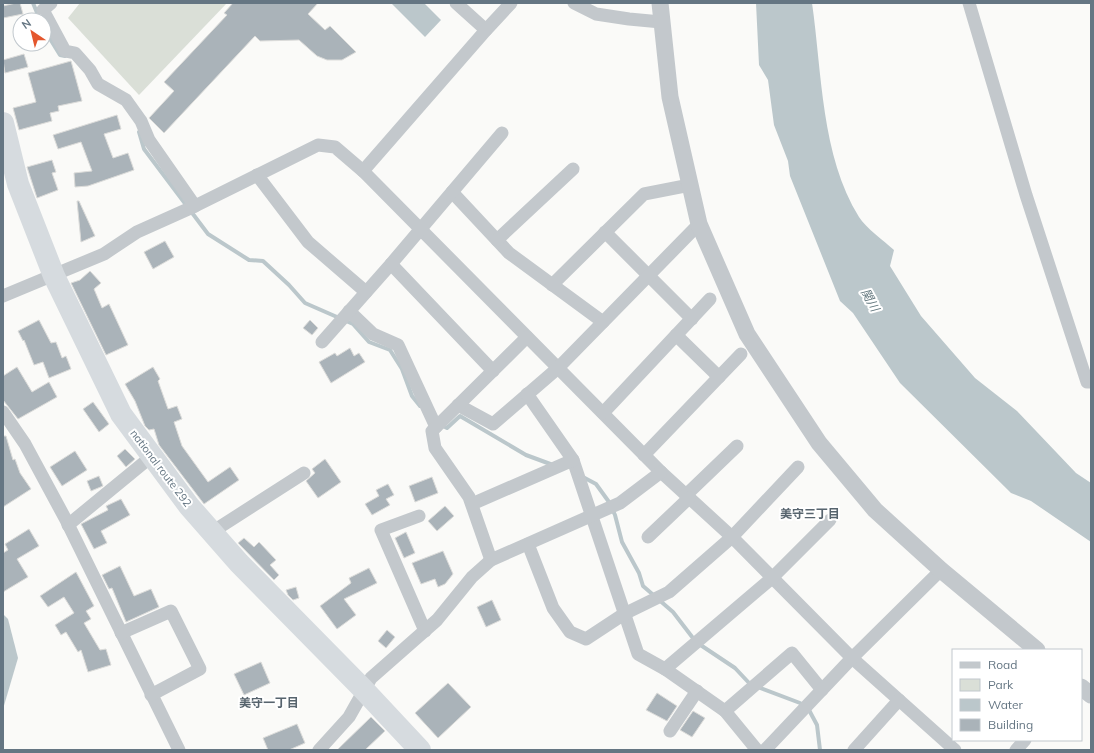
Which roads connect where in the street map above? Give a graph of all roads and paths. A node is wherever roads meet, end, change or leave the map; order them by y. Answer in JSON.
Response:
{"nodes":[{"id":1,"x":51,"y":3,"type":"edge"},
{"id":2,"x":456,"y":3,"type":"edge"},
{"id":3,"x":511,"y":3,"type":"edge"},
{"id":4,"x":574,"y":3,"type":"edge"},
{"id":5,"x":660,"y":3,"type":"edge"},
{"id":6,"x":969,"y":3,"type":"edge"},
{"id":7,"x":661,"y":22,"type":"junction"},
{"id":8,"x":486,"y":30,"type":"junction"},
{"id":9,"x":3,"y":123,"type":"edge"},
{"id":10,"x":502,"y":133,"type":"dead end"},
{"id":11,"x":573,"y":169,"type":"dead end"},
{"id":12,"x":363,"y":171,"type":"junction"},
{"id":13,"x":256,"y":175,"type":"junction"},
{"id":14,"x":690,"y":185,"type":"junction"},
{"id":15,"x":452,"y":192,"type":"junction"},
{"id":16,"x":195,"y":206,"type":"junction"},
{"id":17,"x":698,"y":224,"type":"junction"},
{"id":18,"x":420,"y":229,"type":"junction"},
{"id":19,"x":605,"y":232,"type":"junction"},
{"id":20,"x":497,"y":240,"type":"junction"},
{"id":21,"x":391,"y":264,"type":"junction"},
{"id":22,"x":649,"y":274,"type":"junction"},
{"id":23,"x":54,"y":276,"type":"junction"},
{"id":24,"x":552,"y":285,"type":"junction"},
{"id":25,"x":366,"y":292,"type":"junction"},
{"id":26,"x":3,"y":296,"type":"edge"},
{"id":27,"x":710,"y":299,"type":"dead end"},
{"id":28,"x":349,"y":311,"type":"junction"},
{"id":29,"x":692,"y":319,"type":"junction"},
{"id":30,"x":603,"y":322,"type":"junction"},
{"id":31,"x":676,"y":335,"type":"junction"},
{"id":32,"x":527,"y":337,"type":"junction"},
{"id":33,"x":322,"y":342,"type":"dead end"},
{"id":34,"x":741,"y":354,"type":"dead end"},
{"id":35,"x":558,"y":368,"type":"junction"},
{"id":36,"x":493,"y":371,"type":"junction"},
{"id":37,"x":719,"y":377,"type":"junction"},
{"id":38,"x":1091,"y":382,"type":"edge"},
{"id":39,"x":528,"y":394,"type":"junction"},
{"id":40,"x":458,"y":405,"type":"junction"},
{"id":41,"x":3,"y":412,"type":"edge"},
{"id":42,"x":603,"y":413,"type":"junction"},
{"id":43,"x":436,"y":427,"type":"junction"},
{"id":44,"x":737,"y":446,"type":"dead end"},
{"id":45,"x":644,"y":455,"type":"junction"},
{"id":46,"x":152,"y":456,"type":"junction"},
{"id":47,"x":573,"y":460,"type":"junction"},
{"id":48,"x":798,"y":467,"type":"dead end"},
{"id":49,"x":662,"y":472,"type":"junction"},
{"id":50,"x":304,"y":473,"type":"dead end"},
{"id":51,"x":688,"y":496,"type":"junction"},
{"id":52,"x":472,"y":504,"type":"junction"},
{"id":53,"x":419,"y":516,"type":"dead end"},
{"id":54,"x":592,"y":516,"type":"junction"},
{"id":55,"x":830,"y":520,"type":"dead end"},
{"id":56,"x":68,"y":525,"type":"junction"},
{"id":57,"x":212,"y":532,"type":"junction"},
{"id":58,"x":648,"y":537,"type":"dead end"},
{"id":59,"x":732,"y":537,"type":"junction"},
{"id":60,"x":528,"y":544,"type":"junction"},
{"id":61,"x":491,"y":560,"type":"junction"},
{"id":62,"x":941,"y":570,"type":"junction"},
{"id":63,"x":772,"y":578,"type":"junction"},
{"id":64,"x":624,"y":614,"type":"junction"},
{"id":65,"x":425,"y":631,"type":"junction"},
{"id":66,"x":121,"y":632,"type":"junction"},
{"id":67,"x":1036,"y":649,"type":"edge"},
{"id":68,"x":852,"y":658,"type":"junction"},
{"id":69,"x":665,"y":669,"type":"junction"},
{"id":70,"x":1082,"y":688,"type":"edge"},
{"id":71,"x":363,"y":689,"type":"junction"},
{"id":72,"x":822,"y":690,"type":"junction"},
{"id":73,"x":697,"y":692,"type":"junction"},
{"id":74,"x":151,"y":695,"type":"junction"},
{"id":75,"x":1091,"y":695,"type":"edge"},
{"id":76,"x":899,"y":700,"type":"junction"},
{"id":77,"x":725,"y":711,"type":"junction"},
{"id":78,"x":670,"y":731,"type":"dead end"},
{"id":79,"x":1024,"y":741,"type":"edge"},
{"id":80,"x":948,"y":744,"type":"edge"},
{"id":81,"x":325,"y":748,"type":"edge"},
{"id":82,"x":179,"y":750,"type":"edge"},
{"id":83,"x":420,"y":750,"type":"edge"},
{"id":84,"x":757,"y":750,"type":"edge"},
{"id":85,"x":765,"y":750,"type":"edge"},
{"id":86,"x":854,"y":750,"type":"edge"},
{"id":87,"x":1016,"y":750,"type":"edge"}],
"edges":[{"from":1,"to":16,"type":"street"},
{"from":2,"to":8,"type":"street"},
{"from":3,"to":8,"type":"street"},
{"from":4,"to":7,"type":"street"},
{"from":5,"to":7,"type":"street"},
{"from":6,"to":38,"type":"street"},
{"from":7,"to":14,"type":"street"},
{"from":8,"to":12,"type":"street"},
{"from":9,"to":23,"type":"highway","name":"national route 292"},
{"from":10,"to":15,"type":"street"},
{"from":11,"to":20,"type":"street"},
{"from":12,"to":13,"type":"street"},
{"from":12,"to":18,"type":"street"},
{"from":13,"to":16,"type":"street"},
{"from":13,"to":25,"type":"street"},
{"from":14,"to":17,"type":"street"},
{"from":14,"to":19,"type":"street"},
{"from":15,"to":18,"type":"street"},
{"from":15,"to":20,"type":"street"},
{"from":16,"to":23,"type":"street"},
{"from":17,"to":22,"type":"street"},
{"from":17,"to":62,"type":"street"},
{"from":18,"to":21,"type":"street"},
{"from":18,"to":32,"type":"street"},
{"from":19,"to":22,"type":"street"},
{"from":19,"to":24,"type":"street"},
{"from":20,"to":24,"type":"street"},
{"from":21,"to":25,"type":"street"},
{"from":21,"to":36,"type":"street"},
{"from":22,"to":29,"type":"street"},
{"from":22,"to":30,"type":"street"},
{"from":23,"to":26,"type":"street"},
{"from":23,"to":46,"type":"highway","name":"national route 292"},
{"from":24,"to":30,"type":"street"},
{"from":25,"to":28,"type":"street"},
{"from":27,"to":29,"type":"street"},
{"from":28,"to":33,"type":"street"},
{"from":28,"to":43,"type":"street"},
{"from":29,"to":31,"type":"street"},
{"from":30,"to":35,"type":"street"},
{"from":31,"to":37,"type":"street"},
{"from":31,"to":42,"type":"street"},
{"from":32,"to":35,"type":"street"},
{"from":32,"to":36,"type":"street"},
{"from":34,"to":37,"type":"street"},
{"from":35,"to":39,"type":"street"},
{"from":35,"to":42,"type":"street"},
{"from":36,"to":40,"type":"street"},
{"from":37,"to":45,"type":"street"},
{"from":39,"to":40,"type":"street"},
{"from":39,"to":47,"type":"street"},
{"from":40,"to":43,"type":"street"},
{"from":41,"to":56,"type":"street"},
{"from":42,"to":45,"type":"street"},
{"from":43,"to":52,"type":"street"},
{"from":44,"to":51,"type":"street"},
{"from":45,"to":49,"type":"street"},
{"from":46,"to":56,"type":"street"},
{"from":46,"to":57,"type":"highway","name":"national route 292"},
{"from":47,"to":52,"type":"street"},
{"from":47,"to":54,"type":"street"},
{"from":48,"to":59,"type":"street"},
{"from":49,"to":51,"type":"street"},
{"from":49,"to":54,"type":"street"},
{"from":50,"to":57,"type":"street"},
{"from":51,"to":58,"type":"street"},
{"from":51,"to":59,"type":"street"},
{"from":52,"to":61,"type":"street"},
{"from":53,"to":65,"type":"street"},
{"from":54,"to":60,"type":"street"},
{"from":54,"to":64,"type":"street"},
{"from":55,"to":63,"type":"street"},
{"from":56,"to":66,"type":"street"},
{"from":57,"to":71,"type":"highway","name":"national route 292"},
{"from":59,"to":63,"type":"street"},
{"from":59,"to":64,"type":"street"},
{"from":60,"to":61,"type":"street"},
{"from":60,"to":64,"type":"street"},
{"from":61,"to":65,"type":"street"},
{"from":62,"to":67,"type":"street"},
{"from":62,"to":68,"type":"street"},
{"from":63,"to":68,"type":"street"},
{"from":63,"to":69,"type":"street"},
{"from":64,"to":69,"type":"street"},
{"from":65,"to":71,"type":"street"},
{"from":66,"to":74,"type":"street"},
{"from":66,"to":74,"type":"street"},
{"from":68,"to":72,"type":"street"},
{"from":68,"to":76,"type":"street"},
{"from":69,"to":73,"type":"street"},
{"from":70,"to":75,"type":"street"},
{"from":71,"to":81,"type":"street"},
{"from":71,"to":83,"type":"highway","name":"national route 292"},
{"from":72,"to":77,"type":"street"},
{"from":72,"to":85,"type":"street"},
{"from":73,"to":77,"type":"street"},
{"from":73,"to":78,"type":"street"},
{"from":74,"to":82,"type":"street"},
{"from":76,"to":80,"type":"street"},
{"from":76,"to":86,"type":"street"},
{"from":77,"to":84,"type":"street"},
{"from":79,"to":87,"type":"street"}]}
